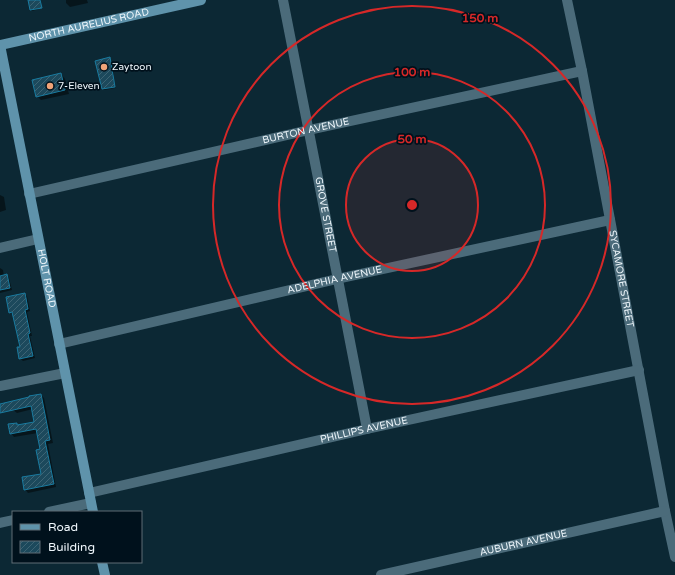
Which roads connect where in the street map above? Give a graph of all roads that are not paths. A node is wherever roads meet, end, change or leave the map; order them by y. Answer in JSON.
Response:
{"nodes":[{"id":1,"x":200,"y":0,"type":"edge"},
{"id":2,"x":283,"y":0,"type":"edge"},
{"id":3,"x":567,"y":0,"type":"edge"},
{"id":4,"x":0,"y":45,"type":"edge"},
{"id":5,"x":582,"y":71,"type":"junction"},
{"id":6,"x":310,"y":130,"type":"junction"},
{"id":7,"x":29,"y":194,"type":"junction"},
{"id":8,"x":610,"y":220,"type":"junction"},
{"id":9,"x":38,"y":239,"type":"junction"},
{"id":10,"x":0,"y":248,"type":"edge"},
{"id":11,"x":337,"y":279,"type":"junction"},
{"id":12,"x":59,"y":344,"type":"junction"},
{"id":13,"x":639,"y":370,"type":"junction"},
{"id":14,"x":65,"y":373,"type":"junction"},
{"id":15,"x":0,"y":386,"type":"edge"},
{"id":16,"x":368,"y":429,"type":"junction"},
{"id":17,"x":91,"y":502,"type":"edge"},
{"id":18,"x":53,"y":511,"type":"edge"},
{"id":19,"x":665,"y":511,"type":"junction"},
{"id":20,"x":12,"y":520,"type":"edge"},
{"id":21,"x":0,"y":523,"type":"edge"},
{"id":22,"x":675,"y":557,"type":"edge"},
{"id":23,"x":102,"y":563,"type":"edge"},
{"id":24,"x":105,"y":575,"type":"edge"},
{"id":25,"x":381,"y":575,"type":"edge"}],
"edges":[{"from":1,"to":4,"type":"main road","name":"NORTH AURELIUS ROAD"},
{"from":2,"to":6,"type":"street","name":"GROVE STREET"},
{"from":3,"to":5,"type":"street","name":"SYCAMORE STREET"},
{"from":4,"to":7,"type":"main road","name":"HOLT ROAD"},
{"from":5,"to":6,"type":"street","name":"BURTON AVENUE"},
{"from":5,"to":8,"type":"street","name":"SYCAMORE STREET"},
{"from":6,"to":7,"type":"street","name":"BURTON AVENUE"},
{"from":6,"to":11,"type":"street","name":"GROVE STREET"},
{"from":7,"to":9,"type":"main road","name":"HOLT ROAD"},
{"from":8,"to":11,"type":"street","name":"ADELPHIA AVENUE"},
{"from":8,"to":13,"type":"street","name":"SYCAMORE STREET"},
{"from":9,"to":10,"type":"street"},
{"from":9,"to":12,"type":"main road","name":"HOLT ROAD"},
{"from":11,"to":12,"type":"street","name":"ADELPHIA AVENUE"},
{"from":11,"to":16,"type":"street","name":"GROVE STREET"},
{"from":12,"to":14,"type":"main road","name":"HOLT ROAD"},
{"from":13,"to":16,"type":"street","name":"PHILLIPS AVENUE"},
{"from":13,"to":19,"type":"street","name":"SYCAMORE STREET"},
{"from":14,"to":15,"type":"street"},
{"from":14,"to":17,"type":"main road","name":"HOLT ROAD"},
{"from":16,"to":17,"type":"street","name":"PHILLIPS AVENUE"},
{"from":17,"to":18,"type":"street","name":"PHILLIPS AVENUE"},
{"from":19,"to":22,"type":"street","name":"SYCAMORE STREET"},
{"from":19,"to":25,"type":"street","name":"AUBURN AVENUE"},
{"from":20,"to":21,"type":"street"},
{"from":23,"to":24,"type":"main road"}]}
